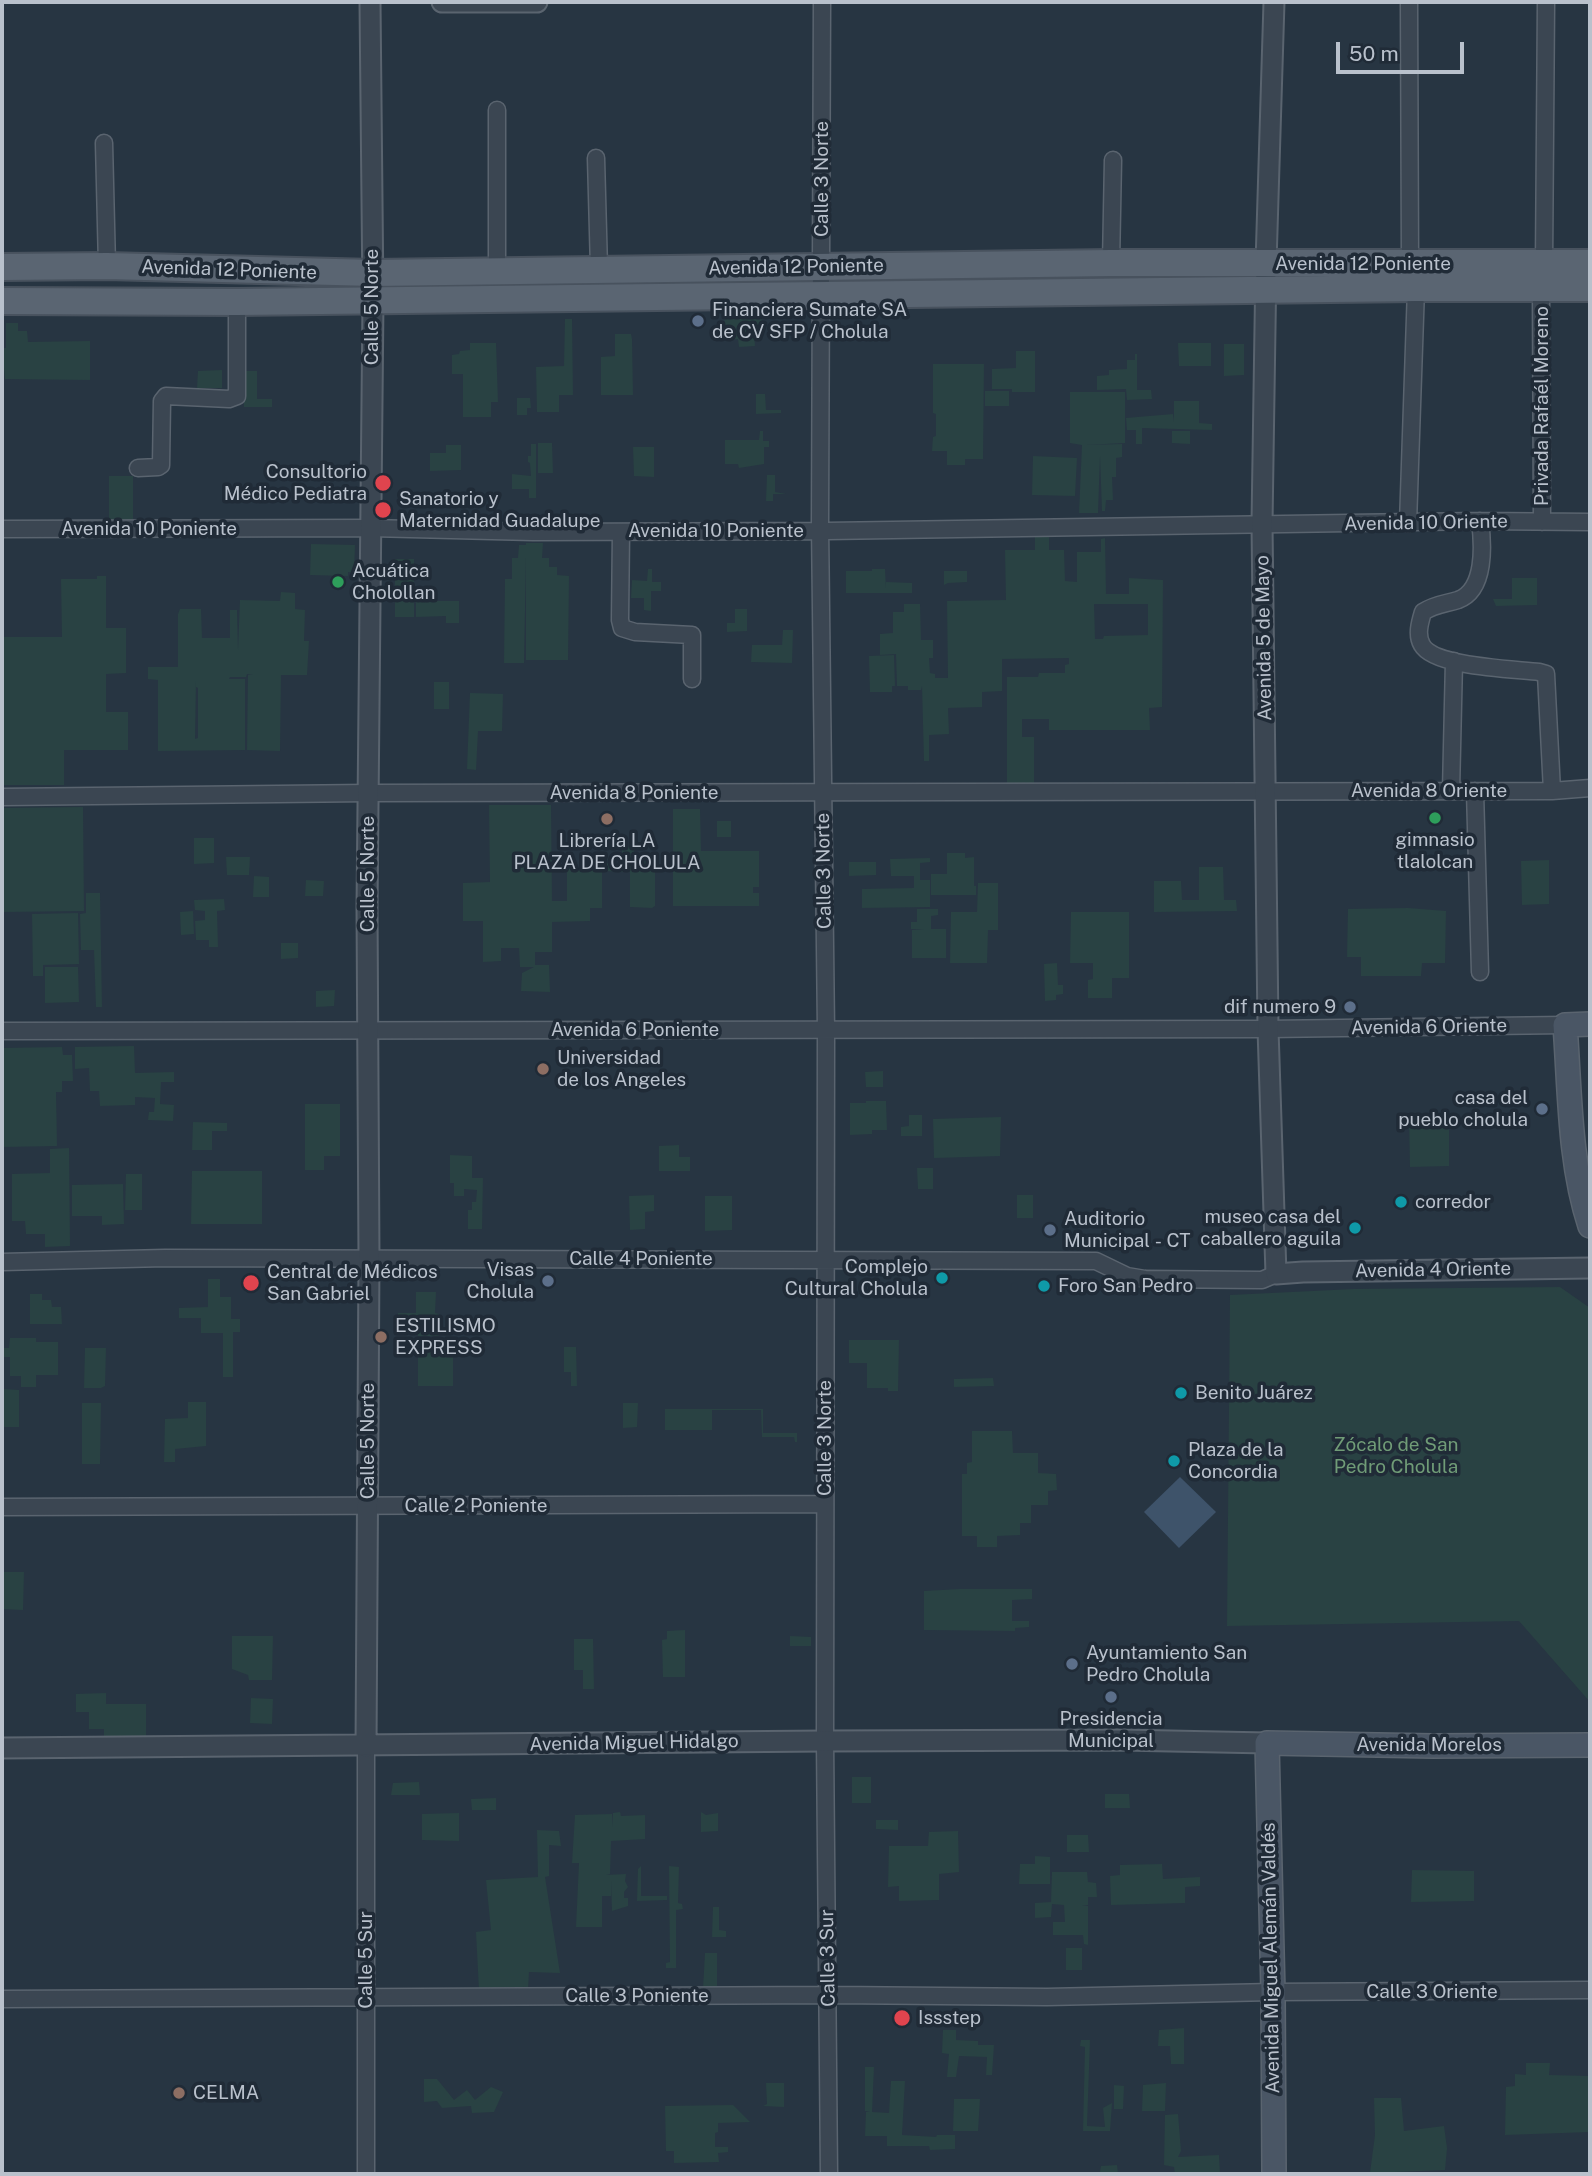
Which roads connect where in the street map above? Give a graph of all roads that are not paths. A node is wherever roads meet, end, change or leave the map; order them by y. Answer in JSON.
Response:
{"nodes":[{"id":1,"x":370,"y":2,"type":"edge"},
{"id":2,"x":442,"y":2,"type":"edge"},
{"id":3,"x":448,"y":2,"type":"edge"},
{"id":4,"x":537,"y":2,"type":"edge"},
{"id":5,"x":822,"y":2,"type":"edge"},
{"id":6,"x":1274,"y":2,"type":"edge"},
{"id":7,"x":1409,"y":2,"type":"edge"},
{"id":8,"x":1546,"y":2,"type":"edge"},
{"id":9,"x":497,"y":110,"type":"dead end"},
{"id":10,"x":104,"y":143,"type":"dead end"},
{"id":11,"x":596,"y":158,"type":"dead end"},
{"id":12,"x":1113,"y":160,"type":"dead end"},
{"id":13,"x":1111,"y":263,"type":"junction"},
{"id":14,"x":1266,"y":263,"type":"junction"},
{"id":15,"x":1590,"y":263,"type":"edge"},
{"id":16,"x":107,"y":266,"type":"junction"},
{"id":17,"x":2,"y":267,"type":"edge"},
{"id":18,"x":822,"y":267,"type":"junction"},
{"id":19,"x":598,"y":269,"type":"junction"},
{"id":20,"x":497,"y":272,"type":"junction"},
{"id":21,"x":373,"y":273,"type":"junction"},
{"id":22,"x":1413,"y":276,"type":"junction"},
{"id":23,"x":1543,"y":277,"type":"junction"},
{"id":24,"x":1590,"y":288,"type":"edge"},
{"id":25,"x":1266,"y":290,"type":"junction"},
{"id":26,"x":820,"y":296,"type":"junction"},
{"id":27,"x":373,"y":300,"type":"junction"},
{"id":28,"x":2,"y":301,"type":"edge"},
{"id":29,"x":237,"y":302,"type":"junction"},
{"id":30,"x":138,"y":468,"type":"dead end"},
{"id":31,"x":1480,"y":521,"type":"junction"},
{"id":32,"x":1542,"y":522,"type":"junction"},
{"id":33,"x":1590,"y":522,"type":"edge"},
{"id":34,"x":1408,"y":523,"type":"junction"},
{"id":35,"x":1262,"y":524,"type":"junction"},
{"id":36,"x":370,"y":528,"type":"junction"},
{"id":37,"x":2,"y":530,"type":"edge"},
{"id":38,"x":821,"y":531,"type":"junction"},
{"id":39,"x":621,"y":532,"type":"junction"},
{"id":40,"x":1454,"y":662,"type":"junction"},
{"id":41,"x":692,"y":679,"type":"dead end"},
{"id":42,"x":1590,"y":788,"type":"edge"},
{"id":43,"x":1267,"y":791,"type":"junction"},
{"id":44,"x":1451,"y":791,"type":"junction"},
{"id":45,"x":1475,"y":791,"type":"junction"},
{"id":46,"x":1552,"y":791,"type":"junction"},
{"id":47,"x":369,"y":793,"type":"junction"},
{"id":48,"x":823,"y":793,"type":"junction"},
{"id":49,"x":2,"y":797,"type":"edge"},
{"id":50,"x":1480,"y":972,"type":"dead end"},
{"id":51,"x":1590,"y":1024,"type":"edge"},
{"id":52,"x":1565,"y":1025,"type":"junction"},
{"id":53,"x":1268,"y":1029,"type":"junction"},
{"id":54,"x":368,"y":1030,"type":"junction"},
{"id":55,"x":826,"y":1030,"type":"junction"},
{"id":56,"x":2,"y":1031,"type":"edge"},
{"id":57,"x":1590,"y":1226,"type":"edge"},
{"id":58,"x":369,"y":1259,"type":"junction"},
{"id":59,"x":825,"y":1259,"type":"junction"},
{"id":60,"x":2,"y":1262,"type":"edge"},
{"id":61,"x":1590,"y":1268,"type":"edge"},
{"id":62,"x":1276,"y":1274,"type":"junction"},
{"id":63,"x":825,"y":1504,"type":"junction"},
{"id":64,"x":368,"y":1506,"type":"junction"},
{"id":65,"x":2,"y":1507,"type":"edge"},
{"id":66,"x":825,"y":1741,"type":"junction"},
{"id":67,"x":1267,"y":1743,"type":"junction"},
{"id":68,"x":1590,"y":1745,"type":"edge"},
{"id":69,"x":366,"y":1746,"type":"junction"},
{"id":70,"x":2,"y":1748,"type":"edge"},
{"id":71,"x":1590,"y":1990,"type":"edge"},
{"id":72,"x":1273,"y":1992,"type":"junction"},
{"id":73,"x":828,"y":1995,"type":"junction"},
{"id":74,"x":366,"y":1996,"type":"junction"},
{"id":75,"x":2,"y":1999,"type":"edge"},
{"id":76,"x":366,"y":2174,"type":"edge"},
{"id":77,"x":829,"y":2174,"type":"edge"},
{"id":78,"x":1274,"y":2174,"type":"edge"}],
"edges":[{"from":1,"to":21,"type":"street","name":"Calle 5 Norte"},
{"from":2,"to":3,"type":"street"},
{"from":3,"to":4,"type":"street"},
{"from":5,"to":18,"type":"street","name":"Calle 3 Norte"},
{"from":6,"to":14,"type":"street","name":"Avenida 5 de Mayo"},
{"from":7,"to":22,"type":"street"},
{"from":8,"to":23,"type":"street","name":"Privada Rafaél Moreno"},
{"from":9,"to":20,"type":"street"},
{"from":10,"to":16,"type":"street"},
{"from":11,"to":19,"type":"street"},
{"from":12,"to":13,"type":"street"},
{"from":13,"to":14,"type":"main road","name":"Avenida 12 Poniente"},
{"from":13,"to":18,"type":"main road","name":"Avenida 12 Poniente"},
{"from":14,"to":22,"type":"main road","name":"Avenida 12 Poniente"},
{"from":14,"to":25,"type":"street","name":"Avenida 5 de Mayo"},
{"from":15,"to":23,"type":"main road","name":"Avenida 12 Poniente"},
{"from":16,"to":17,"type":"main road","name":"Avenida 12 Poniente"},
{"from":16,"to":21,"type":"main road","name":"Avenida 12 Poniente"},
{"from":18,"to":19,"type":"main road","name":"Avenida 12 Poniente"},
{"from":18,"to":26,"type":"street","name":"Calle 3 Norte"},
{"from":19,"to":20,"type":"main road","name":"Avenida 12 Poniente"},
{"from":20,"to":21,"type":"main road","name":"Avenida 12 Poniente"},
{"from":21,"to":27,"type":"street","name":"Calle 5 Norte"},
{"from":22,"to":23,"type":"main road","name":"Avenida 12 Poniente"},
{"from":22,"to":25,"type":"main road","name":"Avenida 12 Poniente"},
{"from":22,"to":34,"type":"street"},
{"from":23,"to":24,"type":"main road","name":"Avenida 12 Poniente"},
{"from":23,"to":32,"type":"street","name":"Privada Rafaél Moreno"},
{"from":25,"to":26,"type":"main road","name":"Avenida 12 Poniente"},
{"from":25,"to":35,"type":"street","name":"Avenida 5 de Mayo"},
{"from":26,"to":27,"type":"main road","name":"Avenida 12 Poniente"},
{"from":26,"to":38,"type":"street","name":"Calle 3 Norte"},
{"from":27,"to":29,"type":"main road","name":"Avenida 12 Poniente"},
{"from":27,"to":36,"type":"street","name":"Calle 5 Norte"},
{"from":28,"to":29,"type":"main road","name":"Avenida 12 Poniente"},
{"from":29,"to":30,"type":"street"},
{"from":31,"to":32,"type":"street","name":"Avenida 10 Oriente"},
{"from":31,"to":34,"type":"street","name":"Avenida 10 Oriente"},
{"from":31,"to":40,"type":"street"},
{"from":32,"to":33,"type":"street","name":"Avenida 10 Oriente"},
{"from":34,"to":35,"type":"street","name":"Avenida 10 Oriente"},
{"from":35,"to":38,"type":"street","name":"Avenida 10 Poniente"},
{"from":35,"to":43,"type":"street","name":"Avenida 5 de Mayo"},
{"from":36,"to":37,"type":"street","name":"Avenida 10 Poniente"},
{"from":36,"to":39,"type":"street","name":"Avenida 10 Poniente"},
{"from":36,"to":47,"type":"street","name":"Calle 5 Norte"},
{"from":38,"to":39,"type":"street","name":"Avenida 10 Poniente"},
{"from":38,"to":48,"type":"street","name":"Calle 3 Norte"},
{"from":39,"to":41,"type":"street"},
{"from":40,"to":44,"type":"street"},
{"from":40,"to":46,"type":"street"},
{"from":42,"to":46,"type":"street","name":"Avenida 8 Oriente"},
{"from":43,"to":44,"type":"street","name":"Avenida 8 Oriente"},
{"from":43,"to":48,"type":"street","name":"Avenida 8 Poniente"},
{"from":43,"to":53,"type":"street","name":"Avenida 5 de Mayo"},
{"from":44,"to":45,"type":"street","name":"Avenida 8 Oriente"},
{"from":45,"to":46,"type":"street","name":"Avenida 8 Oriente"},
{"from":45,"to":50,"type":"street"},
{"from":47,"to":48,"type":"street","name":"Avenida 8 Poniente"},
{"from":47,"to":49,"type":"street","name":"Avenida 8 Poniente"},
{"from":47,"to":54,"type":"street","name":"Calle 5 Norte"},
{"from":48,"to":55,"type":"street","name":"Calle 3 Norte"},
{"from":51,"to":52,"type":"main road","name":"Avenida 6 Oriente"},
{"from":52,"to":53,"type":"street","name":"Avenida 6 Oriente"},
{"from":52,"to":57,"type":"main road"},
{"from":53,"to":55,"type":"street","name":"Avenida 6 Poniente"},
{"from":53,"to":62,"type":"street","name":"Avenida 5 de Mayo"},
{"from":54,"to":55,"type":"street","name":"Avenida 6 Poniente"},
{"from":54,"to":56,"type":"street","name":"Avenida 6 Poniente"},
{"from":54,"to":58,"type":"street","name":"Calle 5 Norte"},
{"from":55,"to":59,"type":"street","name":"Calle 3 Norte"},
{"from":58,"to":59,"type":"street","name":"Calle 4 Poniente"},
{"from":58,"to":60,"type":"street","name":"Calle 4 Poniente"},
{"from":58,"to":64,"type":"street","name":"Calle 5 Norte"},
{"from":59,"to":62,"type":"street","name":"Calle 4 Poniente"},
{"from":59,"to":63,"type":"street","name":"Calle 3 Norte"},
{"from":61,"to":62,"type":"street","name":"Avenida 4 Oriente"},
{"from":63,"to":64,"type":"street","name":"Calle 2 Poniente"},
{"from":63,"to":66,"type":"street","name":"Calle 3 Norte"},
{"from":64,"to":65,"type":"street","name":"Calle 2 Poniente"},
{"from":64,"to":69,"type":"street","name":"Calle 5 Norte"},
{"from":66,"to":67,"type":"street","name":"Avenida Miguel Hidalgo"},
{"from":66,"to":69,"type":"street","name":"Avenida Miguel Hidalgo"},
{"from":66,"to":73,"type":"street","name":"Calle 3 Sur"},
{"from":67,"to":68,"type":"main road","name":"Avenida Morelos"},
{"from":67,"to":72,"type":"main road","name":"Avenida Miguel Alemán Valdés"},
{"from":69,"to":70,"type":"street","name":"Avenida Miguel Hidalgo"},
{"from":69,"to":74,"type":"street","name":"Calle 5 Sur"},
{"from":71,"to":72,"type":"street","name":"Calle 3 Oriente"},
{"from":72,"to":73,"type":"street","name":"Calle 3 Poniente"},
{"from":72,"to":78,"type":"main road","name":"Avenida Miguel Alemán Valdés"},
{"from":73,"to":74,"type":"street","name":"Calle 3 Poniente"},
{"from":73,"to":77,"type":"street","name":"Calle 3 Sur"},
{"from":74,"to":75,"type":"street","name":"Calle 3 Poniente"},
{"from":74,"to":76,"type":"street","name":"Calle 5 Sur"}]}
